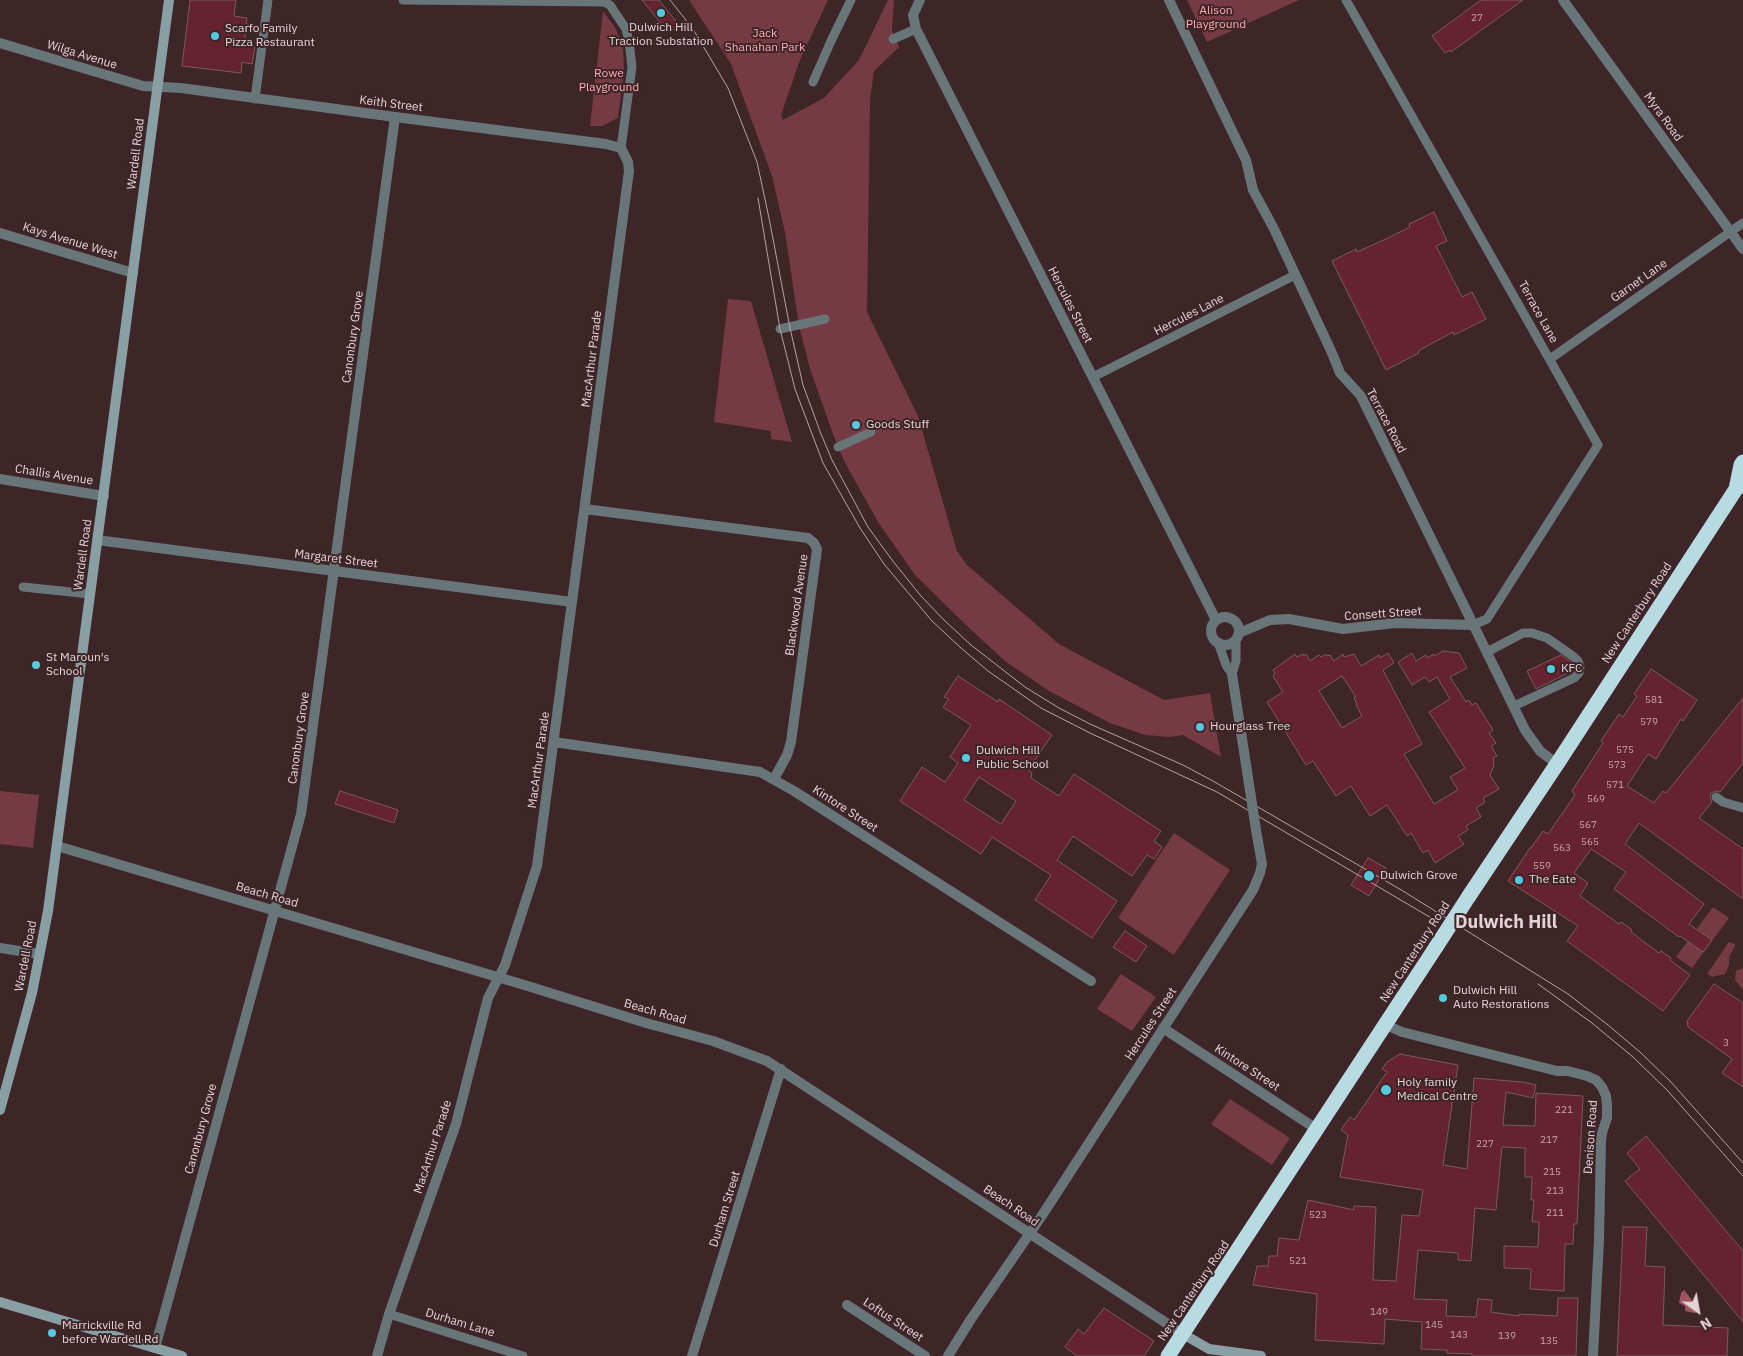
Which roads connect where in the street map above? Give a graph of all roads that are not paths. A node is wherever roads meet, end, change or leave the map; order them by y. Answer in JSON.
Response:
{"nodes":[{"id":1,"x":169,"y":0,"type":"edge"},
{"id":2,"x":268,"y":0,"type":"edge"},
{"id":3,"x":403,"y":0,"type":"edge"},
{"id":4,"x":851,"y":0,"type":"edge"},
{"id":5,"x":920,"y":0,"type":"edge"},
{"id":6,"x":1169,"y":0,"type":"edge"},
{"id":7,"x":1346,"y":0,"type":"edge"},
{"id":8,"x":1563,"y":0,"type":"edge"},
{"id":9,"x":916,"y":29,"type":"junction"},
{"id":10,"x":893,"y":39,"type":"dead end"},
{"id":11,"x":0,"y":42,"type":"edge"},
{"id":12,"x":813,"y":82,"type":"dead end"},
{"id":13,"x":158,"y":87,"type":"junction"},
{"id":14,"x":255,"y":99,"type":"junction"},
{"id":15,"x":395,"y":117,"type":"junction"},
{"id":16,"x":620,"y":148,"type":"junction"},
{"id":17,"x":1743,"y":223,"type":"edge"},
{"id":18,"x":1730,"y":231,"type":"junction"},
{"id":19,"x":0,"y":233,"type":"edge"},
{"id":20,"x":1743,"y":249,"type":"edge"},
{"id":21,"x":133,"y":273,"type":"junction"},
{"id":22,"x":1296,"y":276,"type":"junction"},
{"id":23,"x":824,"y":319,"type":"dead end"},
{"id":24,"x":780,"y":330,"type":"dead end"},
{"id":25,"x":1550,"y":359,"type":"junction"},
{"id":26,"x":1093,"y":377,"type":"junction"},
{"id":27,"x":871,"y":432,"type":"dead end"},
{"id":28,"x":838,"y":447,"type":"dead end"},
{"id":29,"x":1743,"y":462,"type":"edge"},
{"id":30,"x":0,"y":479,"type":"edge"},
{"id":31,"x":1740,"y":486,"type":"edge"},
{"id":32,"x":104,"y":496,"type":"junction"},
{"id":33,"x":585,"y":509,"type":"junction"},
{"id":34,"x":97,"y":540,"type":"junction"},
{"id":35,"x":334,"y":572,"type":"junction"},
{"id":36,"x":23,"y":587,"type":"dead end"},
{"id":37,"x":90,"y":594,"type":"junction"},
{"id":38,"x":572,"y":602,"type":"junction"},
{"id":39,"x":1216,"y":620,"type":"junction"},
{"id":40,"x":1473,"y":625,"type":"junction"},
{"id":41,"x":1237,"y":636,"type":"junction"},
{"id":42,"x":1218,"y":642,"type":"junction"},
{"id":43,"x":1486,"y":652,"type":"junction"},
{"id":44,"x":1232,"y":674,"type":"junction"},
{"id":45,"x":1514,"y":706,"type":"junction"},
{"id":46,"x":554,"y":742,"type":"junction"},
{"id":47,"x":1557,"y":764,"type":"junction"},
{"id":48,"x":774,"y":779,"type":"junction"},
{"id":49,"x":1716,"y":797,"type":"dead end"},
{"id":50,"x":1743,"y":808,"type":"edge"},
{"id":51,"x":58,"y":846,"type":"junction"},
{"id":52,"x":274,"y":910,"type":"junction"},
{"id":53,"x":0,"y":948,"type":"edge"},
{"id":54,"x":39,"y":954,"type":"junction"},
{"id":55,"x":498,"y":978,"type":"junction"},
{"id":56,"x":1091,"y":981,"type":"dead end"},
{"id":57,"x":1386,"y":1026,"type":"junction"},
{"id":58,"x":1163,"y":1028,"type":"junction"},
{"id":59,"x":781,"y":1068,"type":"junction"},
{"id":60,"x":0,"y":1110,"type":"edge"},
{"id":61,"x":1318,"y":1130,"type":"junction"},
{"id":62,"x":1030,"y":1234,"type":"junction"},
{"id":63,"x":0,"y":1302,"type":"edge"},
{"id":64,"x":847,"y":1305,"type":"dead end"},
{"id":65,"x":389,"y":1314,"type":"junction"},
{"id":66,"x":1183,"y":1334,"type":"junction"},
{"id":67,"x":155,"y":1348,"type":"junction"},
{"id":68,"x":182,"y":1356,"type":"edge"},
{"id":69,"x":377,"y":1356,"type":"edge"},
{"id":70,"x":523,"y":1356,"type":"edge"},
{"id":71,"x":692,"y":1356,"type":"edge"},
{"id":72,"x":924,"y":1356,"type":"edge"},
{"id":73,"x":948,"y":1356,"type":"edge"},
{"id":74,"x":1168,"y":1356,"type":"edge"},
{"id":75,"x":1261,"y":1356,"type":"edge"},
{"id":76,"x":1593,"y":1356,"type":"edge"}],
"edges":[{"from":1,"to":13,"type":"main road","name":"Wardell Road"},
{"from":2,"to":14,"type":"lane"},
{"from":3,"to":16,"type":"lane"},
{"from":4,"to":12,"type":"lane"},
{"from":5,"to":9,"type":"street","name":"Hercules Street"},
{"from":6,"to":22,"type":"street","name":"Terrace Road"},
{"from":7,"to":25,"type":"lane","name":"Terrace Lane"},
{"from":8,"to":18,"type":"street","name":"Myra Road"},
{"from":9,"to":10,"type":"lane"},
{"from":9,"to":26,"type":"street","name":"Hercules Street"},
{"from":11,"to":13,"type":"street","name":"Wilga Avenue"},
{"from":13,"to":14,"type":"street","name":"Keith Street"},
{"from":13,"to":21,"type":"main road","name":"Wardell Road"},
{"from":14,"to":15,"type":"street","name":"Keith Street"},
{"from":15,"to":16,"type":"street","name":"Keith Street"},
{"from":15,"to":35,"type":"street","name":"Canonbury Grove"},
{"from":16,"to":33,"type":"street","name":"MacArthur Parade"},
{"from":17,"to":18,"type":"lane","name":"Garnet Lane"},
{"from":18,"to":20,"type":"street","name":"Myra Road"},
{"from":18,"to":25,"type":"lane","name":"Garnet Lane"},
{"from":19,"to":21,"type":"street","name":"Kays Avenue West"},
{"from":21,"to":32,"type":"main road","name":"Wardell Road"},
{"from":22,"to":26,"type":"lane","name":"Hercules Lane"},
{"from":22,"to":40,"type":"street","name":"Terrace Road"},
{"from":23,"to":24,"type":"lane"},
{"from":25,"to":40,"type":"lane","name":"Terrace Lane"},
{"from":26,"to":39,"type":"street","name":"Hercules Street"},
{"from":27,"to":28,"type":"lane"},
{"from":29,"to":31,"type":"highway","name":"New Canterbury Road"},
{"from":30,"to":32,"type":"street","name":"Challis Avenue"},
{"from":31,"to":47,"type":"highway","name":"New Canterbury Road"},
{"from":32,"to":34,"type":"main road","name":"Wardell Road"},
{"from":33,"to":38,"type":"street","name":"MacArthur Parade"},
{"from":33,"to":48,"type":"street","name":"Blackwood Avenue"},
{"from":34,"to":35,"type":"street","name":"Margaret Street"},
{"from":34,"to":37,"type":"main road","name":"Wardell Road"},
{"from":35,"to":38,"type":"street","name":"Margaret Street"},
{"from":35,"to":52,"type":"street","name":"Canonbury Grove"},
{"from":36,"to":37,"type":"lane"},
{"from":37,"to":51,"type":"main road","name":"Wardell Road"},
{"from":38,"to":46,"type":"street","name":"MacArthur Parade"},
{"from":39,"to":41,"type":"street"},
{"from":39,"to":42,"type":"street"},
{"from":40,"to":41,"type":"street","name":"Consett Street"},
{"from":40,"to":43,"type":"street","name":"Terrace Road"},
{"from":41,"to":42,"type":"street"},
{"from":41,"to":44,"type":"lane"},
{"from":42,"to":44,"type":"lane"},
{"from":43,"to":45,"type":"street","name":"Terrace Road"},
{"from":43,"to":45,"type":"lane"},
{"from":44,"to":58,"type":"street","name":"Hercules Street","bridge":true},
{"from":45,"to":47,"type":"street","name":"Terrace Road"},
{"from":46,"to":48,"type":"street","name":"Kintore Street"},
{"from":46,"to":55,"type":"street","name":"MacArthur Parade"},
{"from":47,"to":57,"type":"highway","name":"New Canterbury Road","bridge":true},
{"from":48,"to":56,"type":"street","name":"Kintore Street"},
{"from":49,"to":50,"type":"lane"},
{"from":51,"to":52,"type":"street","name":"Beach Road"},
{"from":51,"to":54,"type":"main road","name":"Wardell Road"},
{"from":52,"to":55,"type":"street","name":"Beach Road"},
{"from":52,"to":67,"type":"street","name":"Canonbury Grove"},
{"from":53,"to":54,"type":"street"},
{"from":54,"to":60,"type":"main road","name":"Wardell Road"},
{"from":55,"to":59,"type":"street","name":"Beach Road"},
{"from":55,"to":65,"type":"street","name":"MacArthur Parade"},
{"from":57,"to":61,"type":"highway","name":"New Canterbury Road"},
{"from":57,"to":76,"type":"street","name":"Denison Road"},
{"from":58,"to":61,"type":"street","name":"Kintore Street"},
{"from":58,"to":62,"type":"street","name":"Hercules Street"},
{"from":59,"to":62,"type":"street","name":"Beach Road"},
{"from":59,"to":71,"type":"street","name":"Durham Street"},
{"from":61,"to":66,"type":"highway","name":"New Canterbury Road"},
{"from":62,"to":66,"type":"street","name":"Beach Road"},
{"from":62,"to":73,"type":"street","name":"Hercules Street"},
{"from":63,"to":67,"type":"main road"},
{"from":64,"to":72,"type":"street","name":"Loftus Street"},
{"from":65,"to":69,"type":"street","name":"MacArthur Parade"},
{"from":65,"to":70,"type":"lane","name":"Durham Lane"},
{"from":66,"to":74,"type":"highway","name":"New Canterbury Road"},
{"from":66,"to":75,"type":"main road"},
{"from":67,"to":68,"type":"main road"}]}
